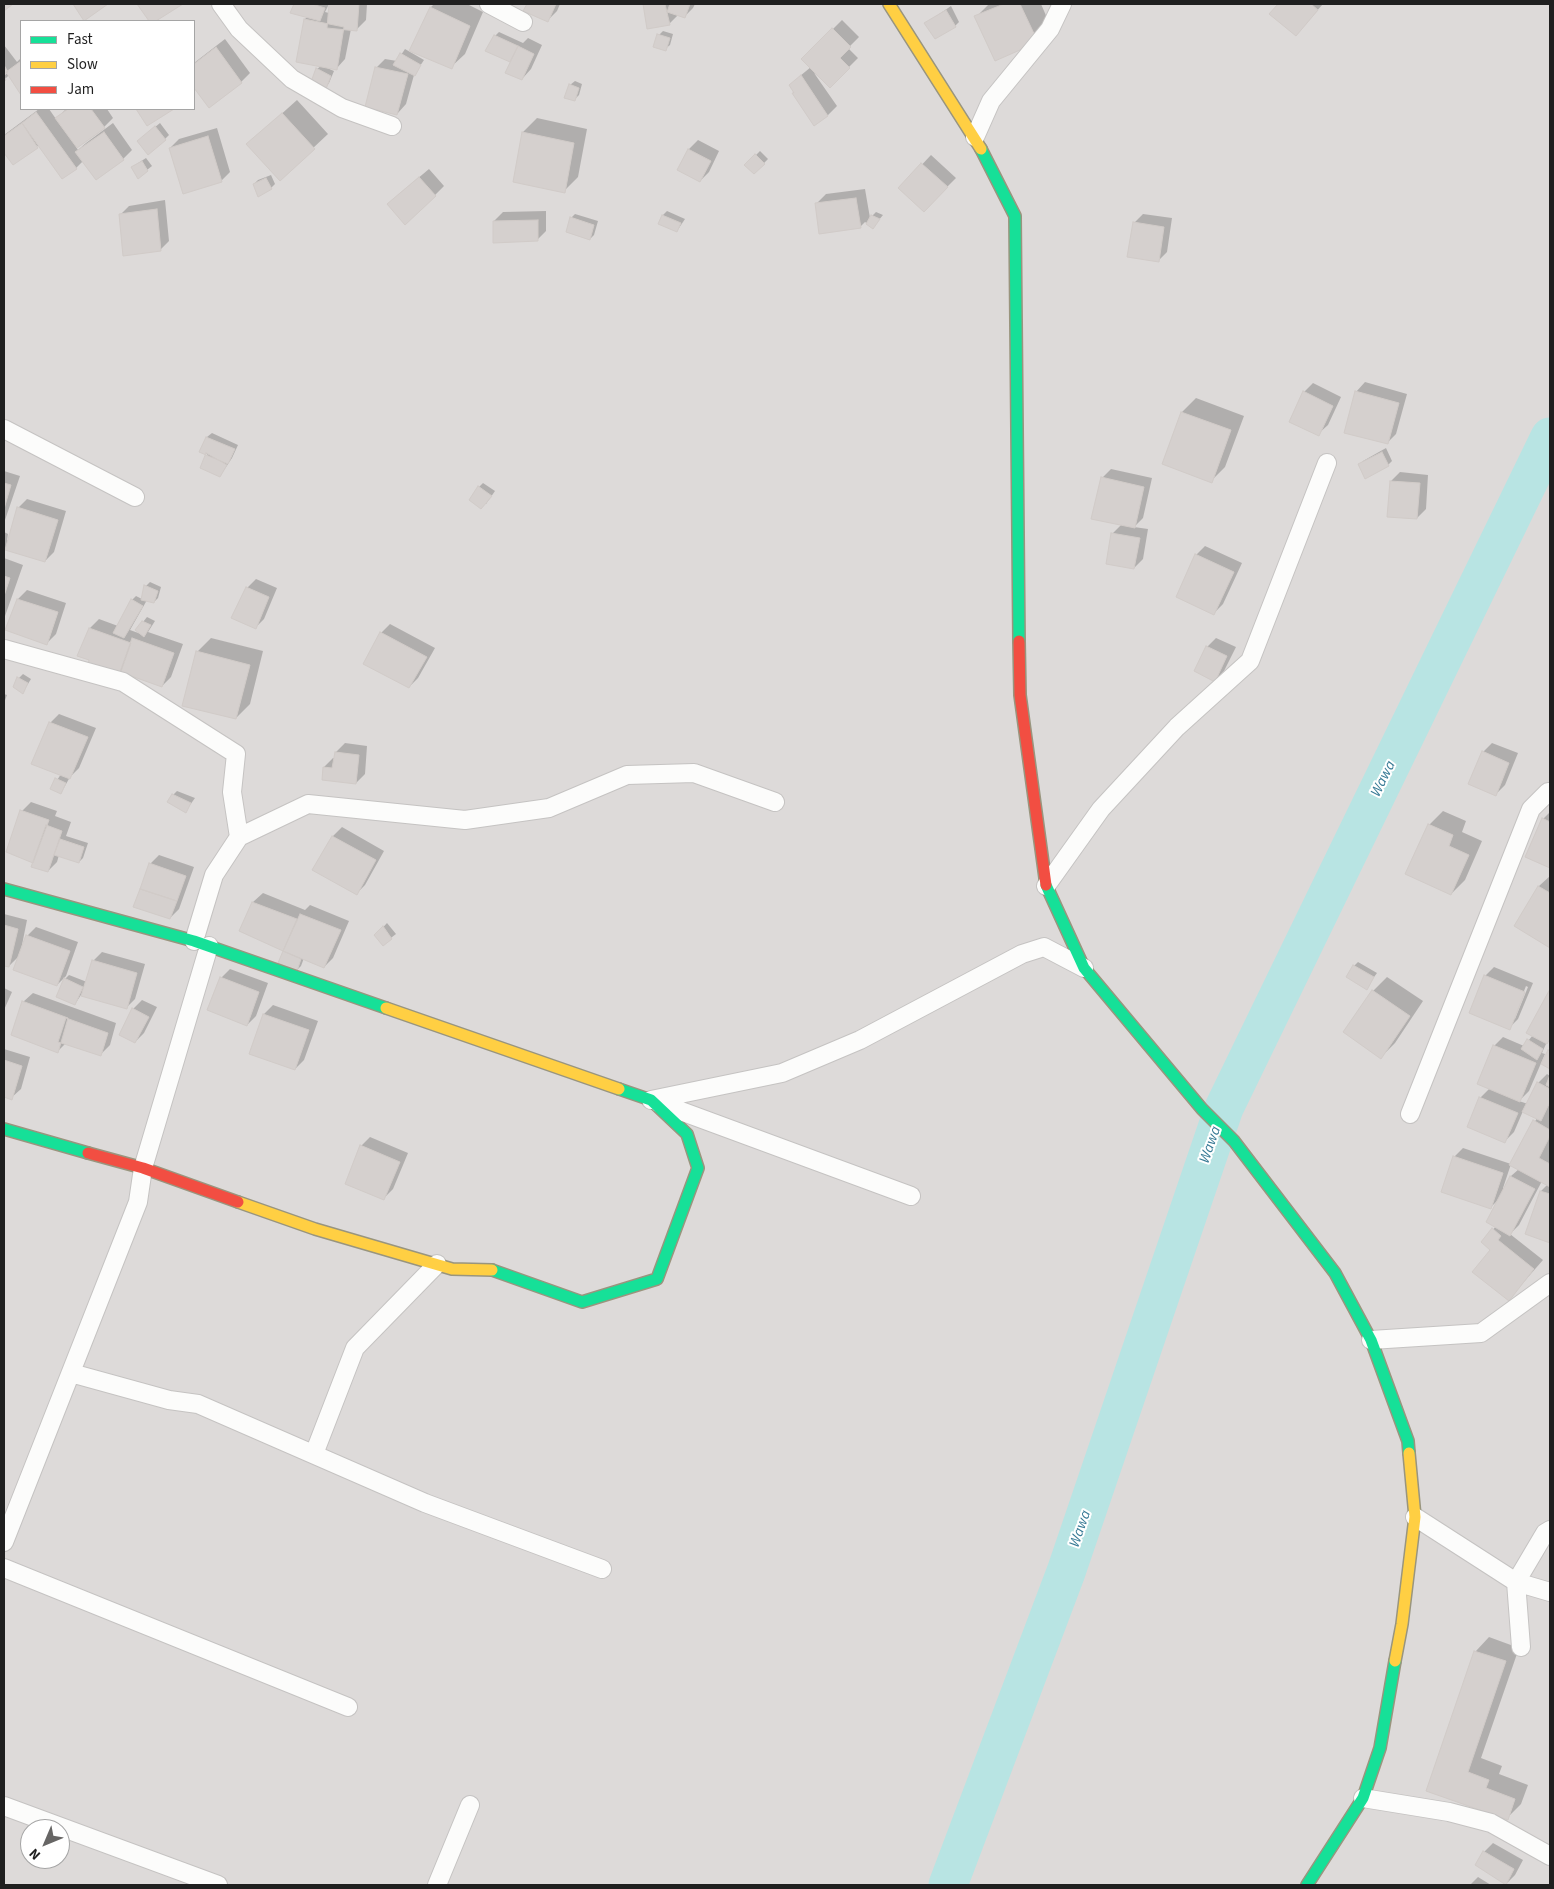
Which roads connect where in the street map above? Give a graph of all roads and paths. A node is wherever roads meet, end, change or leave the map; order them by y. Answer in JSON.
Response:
{"nodes":[{"id":1,"x":221,"y":4,"type":"edge"},
{"id":2,"x":489,"y":4,"type":"edge"},
{"id":3,"x":889,"y":4,"type":"edge"},
{"id":4,"x":1062,"y":4,"type":"edge"},
{"id":5,"x":523,"y":22,"type":"dead end"},
{"id":6,"x":392,"y":126,"type":"dead end"},
{"id":7,"x":975,"y":137,"type":"junction"},
{"id":8,"x":4,"y":429,"type":"edge"},
{"id":9,"x":1326,"y":463,"type":"dead end"},
{"id":10,"x":135,"y":497,"type":"dead end"},
{"id":11,"x":4,"y":649,"type":"edge"},
{"id":12,"x":1550,"y":792,"type":"edge"},
{"id":13,"x":775,"y":802,"type":"dead end"},
{"id":14,"x":239,"y":837,"type":"junction"},
{"id":15,"x":1046,"y":886,"type":"junction"},
{"id":16,"x":4,"y":889,"type":"edge"},
{"id":17,"x":202,"y":944,"type":"junction"},
{"id":18,"x":1084,"y":968,"type":"junction"},
{"id":19,"x":651,"y":1100,"type":"junction"},
{"id":20,"x":1410,"y":1114,"type":"dead end"},
{"id":21,"x":4,"y":1129,"type":"edge"},
{"id":22,"x":143,"y":1168,"type":"junction"},
{"id":23,"x":911,"y":1196,"type":"dead end"},
{"id":24,"x":437,"y":1264,"type":"junction"},
{"id":25,"x":1550,"y":1283,"type":"edge"},
{"id":26,"x":1371,"y":1340,"type":"junction"},
{"id":27,"x":71,"y":1373,"type":"junction"},
{"id":28,"x":314,"y":1454,"type":"junction"},
{"id":29,"x":1415,"y":1517,"type":"junction"},
{"id":30,"x":1550,"y":1530,"type":"edge"},
{"id":31,"x":4,"y":1542,"type":"edge"},
{"id":32,"x":4,"y":1568,"type":"edge"},
{"id":33,"x":602,"y":1569,"type":"dead end"},
{"id":34,"x":1516,"y":1582,"type":"junction"},
{"id":35,"x":1550,"y":1592,"type":"edge"},
{"id":36,"x":1521,"y":1647,"type":"dead end"},
{"id":37,"x":348,"y":1707,"type":"dead end"},
{"id":38,"x":1363,"y":1798,"type":"junction"},
{"id":39,"x":470,"y":1805,"type":"dead end"},
{"id":40,"x":4,"y":1806,"type":"edge"},
{"id":41,"x":1550,"y":1856,"type":"edge"},
{"id":42,"x":218,"y":1885,"type":"edge"},
{"id":43,"x":437,"y":1885,"type":"edge"},
{"id":44,"x":1307,"y":1885,"type":"edge"}],
"edges":[{"from":1,"to":6,"type":"street"},
{"from":2,"to":5,"type":"street"},
{"from":3,"to":7,"type":"street"},
{"from":4,"to":7,"type":"street"},
{"from":7,"to":15,"type":"street"},
{"from":8,"to":10,"type":"street"},
{"from":9,"to":15,"type":"street"},
{"from":11,"to":14,"type":"street"},
{"from":12,"to":20,"type":"street"},
{"from":13,"to":14,"type":"street"},
{"from":14,"to":17,"type":"street"},
{"from":15,"to":18,"type":"street"},
{"from":16,"to":17,"type":"street"},
{"from":17,"to":19,"type":"street"},
{"from":17,"to":22,"type":"street"},
{"from":18,"to":19,"type":"street"},
{"from":18,"to":26,"type":"street"},
{"from":19,"to":23,"type":"street"},
{"from":19,"to":24,"type":"street"},
{"from":21,"to":22,"type":"street"},
{"from":22,"to":24,"type":"street"},
{"from":22,"to":27,"type":"street"},
{"from":24,"to":28,"type":"street"},
{"from":25,"to":26,"type":"street"},
{"from":26,"to":29,"type":"street"},
{"from":27,"to":28,"type":"street"},
{"from":27,"to":31,"type":"street"},
{"from":28,"to":33,"type":"street"},
{"from":29,"to":34,"type":"street"},
{"from":29,"to":38,"type":"street"},
{"from":30,"to":34,"type":"street"},
{"from":32,"to":37,"type":"street"},
{"from":34,"to":35,"type":"street"},
{"from":34,"to":36,"type":"street"},
{"from":38,"to":41,"type":"street"},
{"from":38,"to":44,"type":"street"},
{"from":39,"to":43,"type":"street"},
{"from":40,"to":42,"type":"street"}]}
